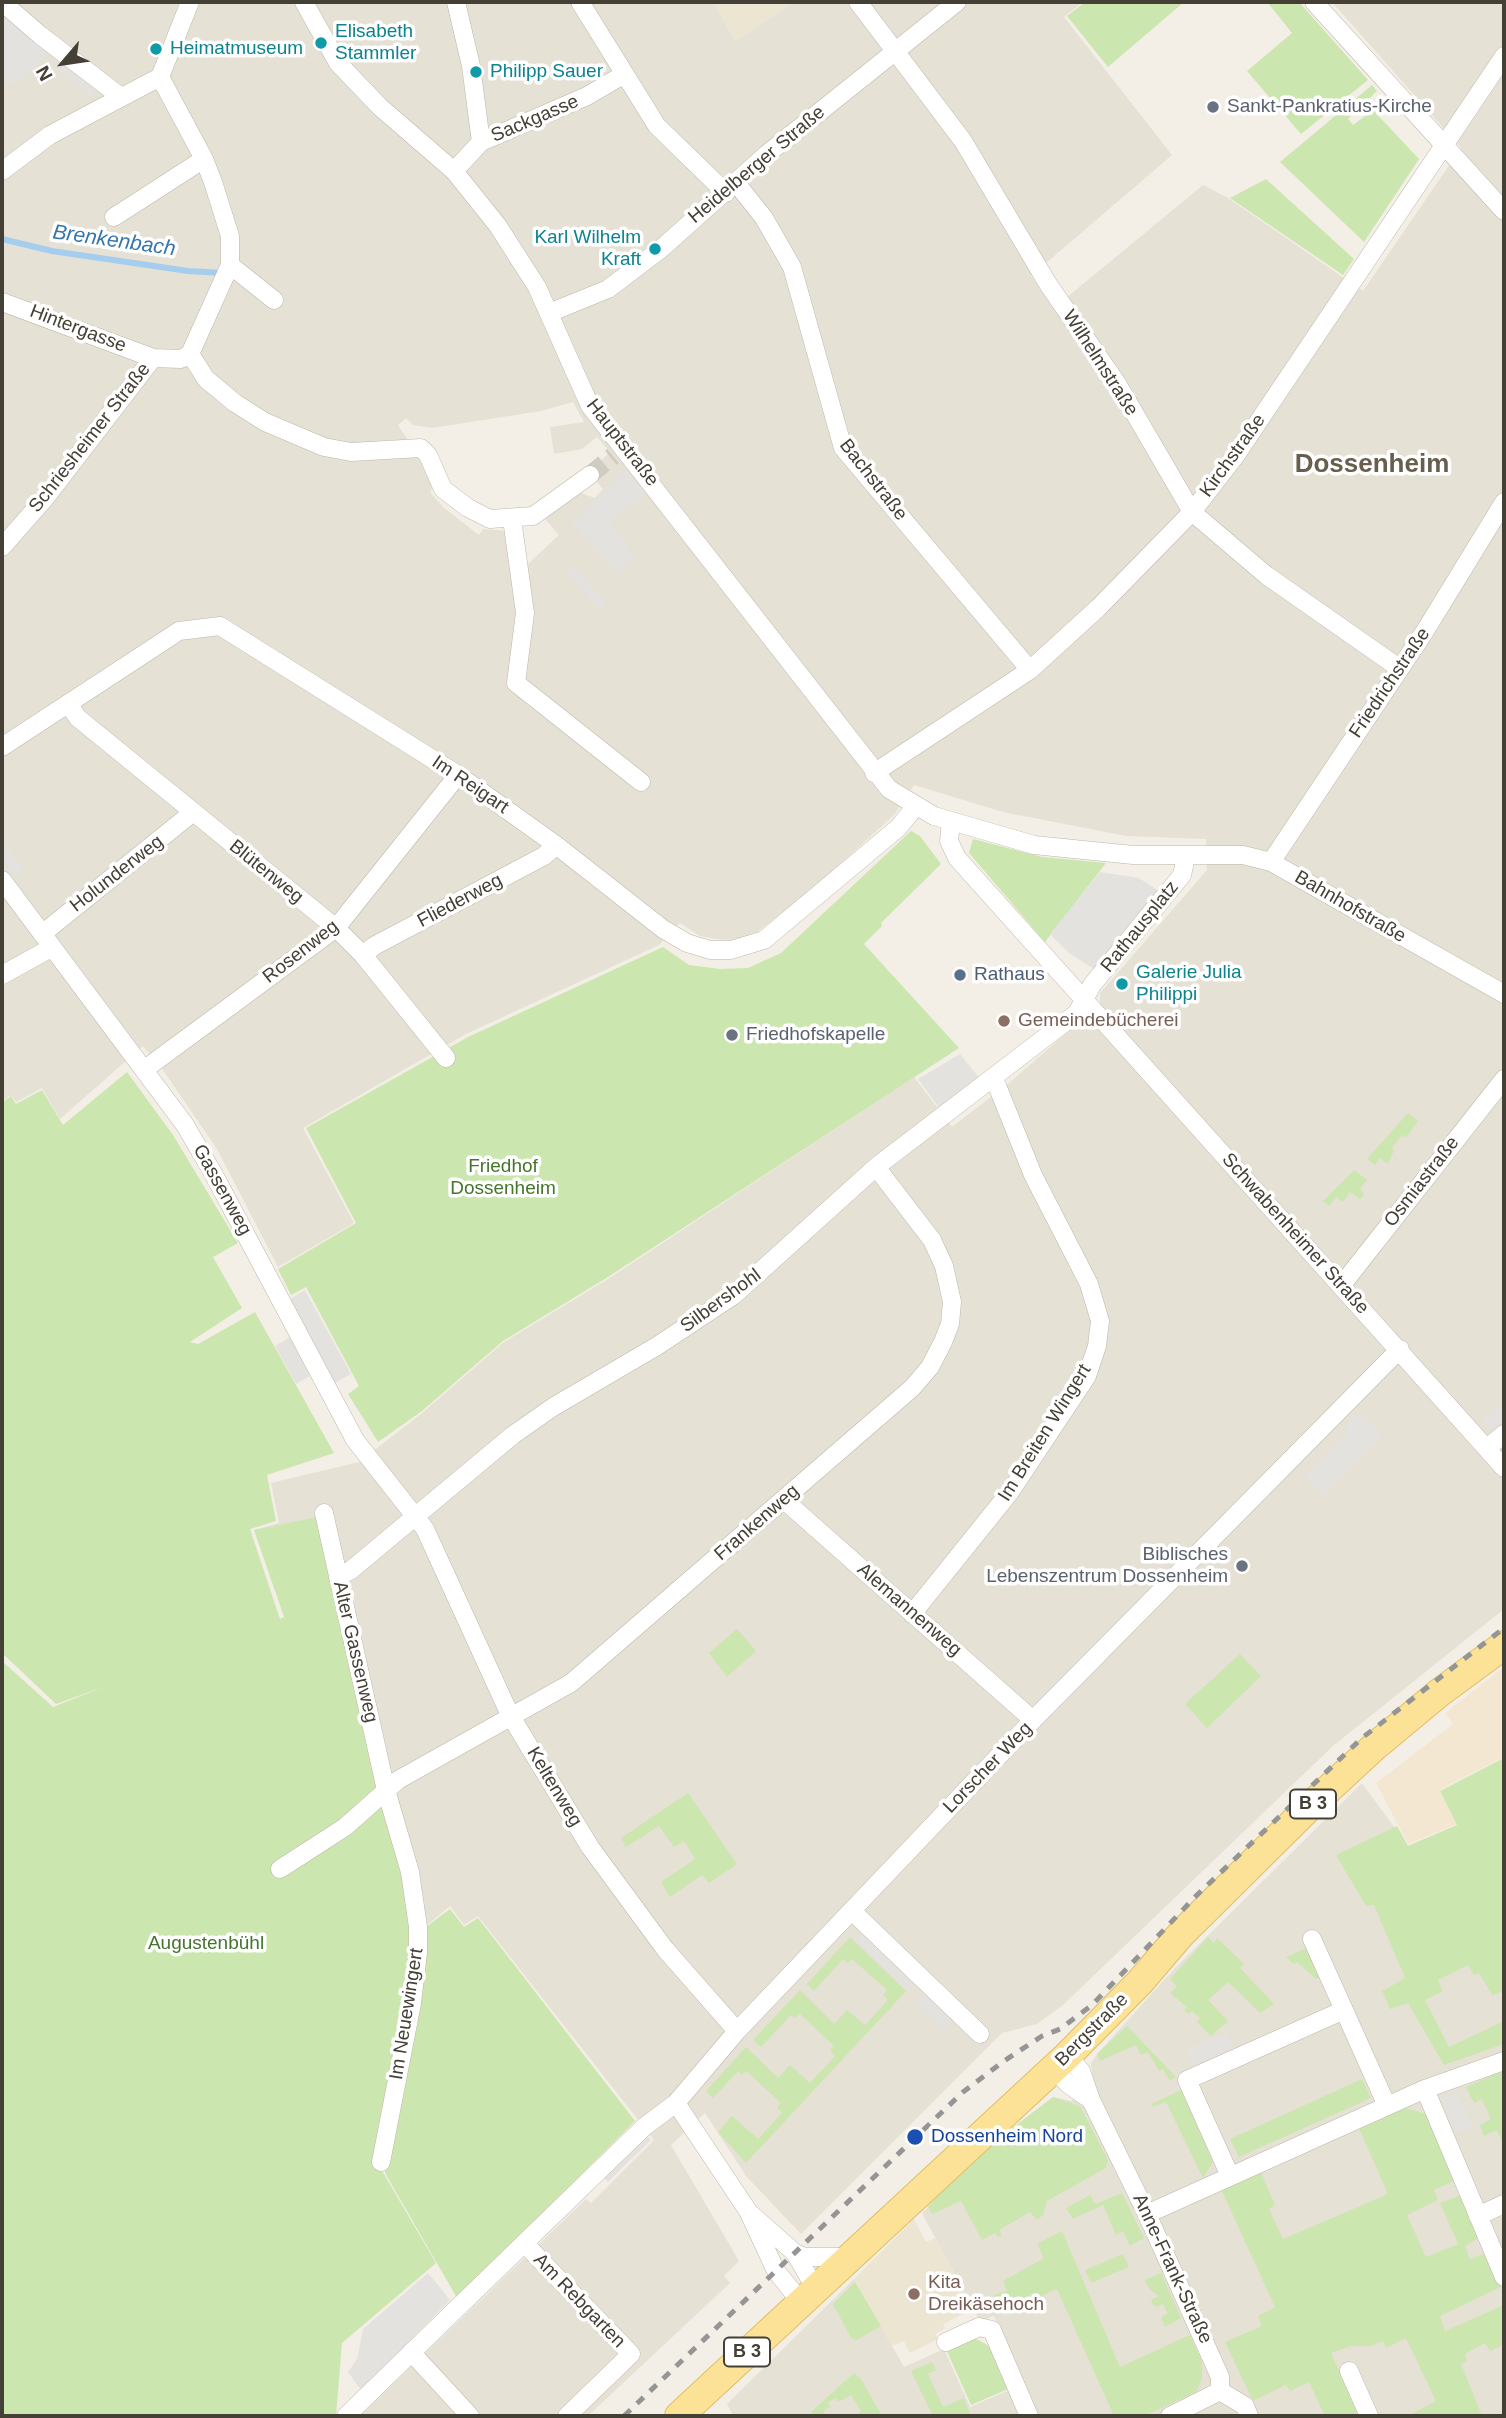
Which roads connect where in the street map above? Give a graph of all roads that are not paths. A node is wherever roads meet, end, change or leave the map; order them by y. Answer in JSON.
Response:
{"nodes":[{"id":1,"x":8,"y":2,"type":"edge"},
{"id":2,"x":190,"y":2,"type":"edge"},
{"id":3,"x":304,"y":2,"type":"edge"},
{"id":4,"x":456,"y":2,"type":"edge"},
{"id":5,"x":580,"y":2,"type":"edge"},
{"id":6,"x":858,"y":2,"type":"edge"},
{"id":7,"x":957,"y":2,"type":"edge"},
{"id":8,"x":1314,"y":2,"type":"edge"},
{"id":9,"x":896,"y":49,"type":"junction"},
{"id":10,"x":1504,"y":56,"type":"edge"},
{"id":11,"x":623,"y":75,"type":"junction"},
{"id":12,"x":160,"y":77,"type":"junction"},
{"id":13,"x":121,"y":97,"type":"junction"},
{"id":14,"x":481,"y":142,"type":"junction"},
{"id":15,"x":1443,"y":143,"type":"junction"},
{"id":16,"x":204,"y":159,"type":"junction"},
{"id":17,"x":454,"y":171,"type":"junction"},
{"id":18,"x":2,"y":172,"type":"edge"},
{"id":19,"x":732,"y":188,"type":"junction"},
{"id":20,"x":1504,"y":211,"type":"edge"},
{"id":21,"x":114,"y":217,"type":"dead end"},
{"id":22,"x":230,"y":265,"type":"junction"},
{"id":23,"x":274,"y":300,"type":"dead end"},
{"id":24,"x":2,"y":302,"type":"edge"},
{"id":25,"x":549,"y":313,"type":"junction"},
{"id":26,"x":190,"y":354,"type":"junction"},
{"id":27,"x":153,"y":358,"type":"junction"},
{"id":28,"x":590,"y":475,"type":"tunnel mouth"},
{"id":29,"x":1504,"y":502,"type":"edge"},
{"id":30,"x":1192,"y":512,"type":"junction"},
{"id":31,"x":512,"y":519,"type":"junction"},
{"id":32,"x":2,"y":547,"type":"edge"},
{"id":33,"x":1399,"y":668,"type":"junction"},
{"id":34,"x":1030,"y":670,"type":"junction"},
{"id":35,"x":68,"y":704,"type":"junction"},
{"id":36,"x":2,"y":747,"type":"edge"},
{"id":37,"x":874,"y":773,"type":"junction"},
{"id":38,"x":458,"y":775,"type":"junction"},
{"id":39,"x":641,"y":782,"type":"dead end"},
{"id":40,"x":915,"y":807,"type":"junction"},
{"id":41,"x":192,"y":813,"type":"junction"},
{"id":42,"x":951,"y":822,"type":"junction"},
{"id":43,"x":556,"y":845,"type":"junction"},
{"id":44,"x":1186,"y":857,"type":"junction"},
{"id":45,"x":1271,"y":862,"type":"junction"},
{"id":46,"x":2,"y":880,"type":"edge"},
{"id":47,"x":336,"y":928,"type":"junction"},
{"id":48,"x":46,"y":941,"type":"junction"},
{"id":49,"x":363,"y":955,"type":"junction"},
{"id":50,"x":2,"y":975,"type":"edge"},
{"id":51,"x":1504,"y":994,"type":"edge"},
{"id":52,"x":1086,"y":1002,"type":"junction"},
{"id":53,"x":446,"y":1058,"type":"dead end"},
{"id":54,"x":145,"y":1069,"type":"junction"},
{"id":55,"x":993,"y":1079,"type":"junction"},
{"id":56,"x":1504,"y":1079,"type":"edge"},
{"id":57,"x":876,"y":1167,"type":"junction"},
{"id":58,"x":1341,"y":1286,"type":"junction"},
{"id":59,"x":1400,"y":1349,"type":"junction"},
{"id":60,"x":1504,"y":1434,"type":"edge"},
{"id":61,"x":1487,"y":1448,"type":"junction"},
{"id":62,"x":1504,"y":1468,"type":"edge"},
{"id":63,"x":784,"y":1500,"type":"junction"},
{"id":64,"x":324,"y":1513,"type":"dead end"},
{"id":65,"x":417,"y":1516,"type":"junction"},
{"id":66,"x":338,"y":1577,"type":"junction"},
{"id":67,"x":912,"y":1614,"type":"junction"},
{"id":68,"x":1504,"y":1645,"type":"edge"},
{"id":69,"x":510,"y":1715,"type":"junction"},
{"id":70,"x":1033,"y":1720,"type":"junction"},
{"id":71,"x":387,"y":1790,"type":"junction"},
{"id":72,"x":280,"y":1869,"type":"dead end"},
{"id":73,"x":852,"y":1911,"type":"junction"},
{"id":74,"x":1312,"y":1939,"type":"dead end"},
{"id":75,"x":1344,"y":2011,"type":"junction"},
{"id":76,"x":737,"y":2031,"type":"junction"},
{"id":77,"x":981,"y":2034,"type":"dead end"},
{"id":78,"x":1504,"y":2061,"type":"edge"},
{"id":79,"x":1060,"y":2062,"type":"junction"},
{"id":80,"x":1425,"y":2089,"type":"junction"},
{"id":81,"x":676,"y":2103,"type":"junction"},
{"id":82,"x":1387,"y":2106,"type":"junction"},
{"id":83,"x":381,"y":2162,"type":"dead end"},
{"id":84,"x":1230,"y":2176,"type":"junction"},
{"id":85,"x":1504,"y":2204,"type":"edge"},
{"id":86,"x":748,"y":2211,"type":"junction"},
{"id":87,"x":1147,"y":2214,"type":"junction"},
{"id":88,"x":1478,"y":2216,"type":"junction"},
{"id":89,"x":525,"y":2244,"type":"junction"},
{"id":90,"x":795,"y":2253,"type":"junction"},
{"id":91,"x":848,"y":2257,"type":"junction"},
{"id":92,"x":1504,"y":2277,"type":"edge"},
{"id":93,"x":808,"y":2295,"type":"junction"},
{"id":94,"x":946,"y":2342,"type":"dead end"},
{"id":95,"x":411,"y":2352,"type":"junction"},
{"id":96,"x":1349,"y":2371,"type":"dead end"},
{"id":97,"x":1220,"y":2391,"type":"junction"},
{"id":98,"x":346,"y":2416,"type":"edge"},
{"id":99,"x":470,"y":2416,"type":"edge"},
{"id":100,"x":567,"y":2416,"type":"edge"},
{"id":101,"x":678,"y":2416,"type":"edge"},
{"id":102,"x":1029,"y":2416,"type":"edge"},
{"id":103,"x":1170,"y":2416,"type":"edge"},
{"id":104,"x":1249,"y":2416,"type":"edge"},
{"id":105,"x":1369,"y":2416,"type":"edge"}],
"edges":[{"from":1,"to":13,"type":"street"},
{"from":2,"to":12,"type":"street"},
{"from":3,"to":17,"type":"street","name":"Hauptstraße"},
{"from":4,"to":14,"type":"street"},
{"from":5,"to":11,"type":"street","name":"Bachstraße"},
{"from":6,"to":9,"type":"street","name":"Wilhelmstraße"},
{"from":7,"to":9,"type":"street","name":"Heidelberger Straße"},
{"from":8,"to":15,"type":"street"},
{"from":9,"to":19,"type":"street","name":"Heidelberger Straße"},
{"from":9,"to":30,"type":"street","name":"Wilhelmstraße"},
{"from":10,"to":15,"type":"street","name":"Kirchstraße"},
{"from":11,"to":14,"type":"street","name":"Sackgasse"},
{"from":11,"to":19,"type":"street","name":"Bachstraße"},
{"from":12,"to":13,"type":"street"},
{"from":12,"to":16,"type":"street"},
{"from":13,"to":18,"type":"street"},
{"from":14,"to":17,"type":"street","name":"Sackgasse"},
{"from":15,"to":20,"type":"street"},
{"from":15,"to":30,"type":"street","name":"Kirchstraße"},
{"from":16,"to":21,"type":"street"},
{"from":16,"to":22,"type":"street"},
{"from":17,"to":25,"type":"street","name":"Hauptstraße"},
{"from":19,"to":25,"type":"street","name":"Heidelberger Straße"},
{"from":19,"to":34,"type":"street","name":"Bachstraße"},
{"from":22,"to":23,"type":"street"},
{"from":22,"to":26,"type":"street"},
{"from":24,"to":27,"type":"street","name":"Hintergasse"},
{"from":25,"to":37,"type":"street","name":"Hauptstraße"},
{"from":26,"to":27,"type":"street","name":"Schriesheimer Straße"},
{"from":26,"to":31,"type":"street"},
{"from":27,"to":32,"type":"street","name":"Schriesheimer Straße"},
{"from":28,"to":31,"type":"street"},
{"from":29,"to":33,"type":"street","name":"Friedrichstraße"},
{"from":30,"to":33,"type":"street","name":"Wilhelmstraße"},
{"from":30,"to":34,"type":"street","name":"Kirchstraße"},
{"from":31,"to":39,"type":"street"},
{"from":33,"to":45,"type":"street","name":"Friedrichstraße"},
{"from":34,"to":37,"type":"street","name":"Kirchstraße"},
{"from":35,"to":36,"type":"street","name":"Im Reigart"},
{"from":35,"to":38,"type":"street","name":"Im Reigart"},
{"from":35,"to":41,"type":"street","name":"Blütenweg"},
{"from":37,"to":40,"type":"street","name":"Hauptstraße"},
{"from":38,"to":43,"type":"street","name":"Im Reigart"},
{"from":38,"to":47,"type":"street","name":"Rosenweg"},
{"from":40,"to":42,"type":"street","name":"Hauptstraße"},
{"from":40,"to":43,"type":"street","name":"Im Reigart"},
{"from":41,"to":47,"type":"street","name":"Blütenweg"},
{"from":41,"to":48,"type":"street","name":"Holunderweg"},
{"from":42,"to":44,"type":"street","name":"Rathausplatz"},
{"from":42,"to":52,"type":"street"},
{"from":43,"to":49,"type":"street","name":"Fliederweg"},
{"from":44,"to":45,"type":"street","name":"Bahnhofstraße"},
{"from":44,"to":52,"type":"street","name":"Rathausplatz"},
{"from":45,"to":51,"type":"street","name":"Bahnhofstraße"},
{"from":46,"to":48,"type":"street","name":"Gassenweg"},
{"from":47,"to":49,"type":"street","name":"Blütenweg"},
{"from":47,"to":54,"type":"street","name":"Rosenweg"},
{"from":48,"to":50,"type":"street","name":"Holunderweg"},
{"from":48,"to":54,"type":"street","name":"Gassenweg"},
{"from":49,"to":53,"type":"street","name":"Blütenweg"},
{"from":52,"to":55,"type":"street","name":"Silbershohl"},
{"from":52,"to":58,"type":"street","name":"Schwabenheimer Straße"},
{"from":54,"to":65,"type":"street","name":"Gassenweg"},
{"from":55,"to":57,"type":"street","name":"Silbershohl"},
{"from":55,"to":67,"type":"street","name":"Im Breiten Wingert"},
{"from":56,"to":58,"type":"street","name":"Osmiastraße"},
{"from":57,"to":63,"type":"street","name":"Frankenweg"},
{"from":57,"to":65,"type":"street","name":"Silbershohl"},
{"from":58,"to":59,"type":"street","name":"Schwabenheimer Straße"},
{"from":59,"to":61,"type":"street","name":"Schwabenheimer Straße"},
{"from":59,"to":70,"type":"street","name":"Lorscher Weg"},
{"from":60,"to":61,"type":"street"},
{"from":61,"to":62,"type":"street","name":"Schwabenheimer Straße"},
{"from":63,"to":67,"type":"street","name":"Alemannenweg"},
{"from":63,"to":69,"type":"street","name":"Frankenweg"},
{"from":64,"to":66,"type":"street","name":"Alter Gassenweg"},
{"from":65,"to":66,"type":"street","name":"Silbershohl"},
{"from":65,"to":69,"type":"street","name":"Keltenweg"},
{"from":66,"to":71,"type":"street","name":"Alter Gassenweg"},
{"from":67,"to":70,"type":"street","name":"Alemannenweg"},
{"from":68,"to":79,"type":"main road","name":"Bergstraße","number":"B 3"},
{"from":69,"to":71,"type":"street","name":"Frankenweg"},
{"from":69,"to":76,"type":"street","name":"Keltenweg"},
{"from":70,"to":73,"type":"street","name":"Lorscher Weg"},
{"from":71,"to":72,"type":"street"},
{"from":71,"to":83,"type":"street","name":"Im Neuewingert"},
{"from":73,"to":76,"type":"street","name":"Lorscher Weg"},
{"from":73,"to":77,"type":"street"},
{"from":74,"to":75,"type":"street"},
{"from":75,"to":82,"type":"street"},
{"from":75,"to":84,"type":"street"},
{"from":76,"to":81,"type":"street","name":"Lorscher Weg"},
{"from":78,"to":80,"type":"street"},
{"from":79,"to":87,"type":"street","name":"Anne-Frank-Straße"},
{"from":79,"to":91,"type":"main road","name":"Bergstraße","number":"B 3"},
{"from":80,"to":82,"type":"street"},
{"from":80,"to":88,"type":"street"},
{"from":81,"to":86,"type":"street"},
{"from":81,"to":89,"type":"street","name":"Am Rebgarten"},
{"from":82,"to":84,"type":"street"},
{"from":84,"to":87,"type":"street"},
{"from":85,"to":88,"type":"street"},
{"from":86,"to":90,"type":"street"},
{"from":86,"to":93,"type":"street"},
{"from":87,"to":97,"type":"street","name":"Anne-Frank-Straße"},
{"from":88,"to":92,"type":"street"},
{"from":89,"to":95,"type":"street","name":"Am Rebgarten"},
{"from":89,"to":100,"type":"street","name":"Am Rebgarten"},
{"from":90,"to":91,"type":"street"},
{"from":90,"to":93,"type":"street"},
{"from":91,"to":93,"type":"main road","name":"Bergstraße","number":"B 3"},
{"from":93,"to":101,"type":"main road","name":"Bergstraße","number":"B 3"},
{"from":94,"to":102,"type":"street"},
{"from":95,"to":98,"type":"street","name":"Am Rebgarten"},
{"from":95,"to":99,"type":"street"},
{"from":96,"to":105,"type":"street"},
{"from":97,"to":103,"type":"street"},
{"from":97,"to":104,"type":"street"}]}
